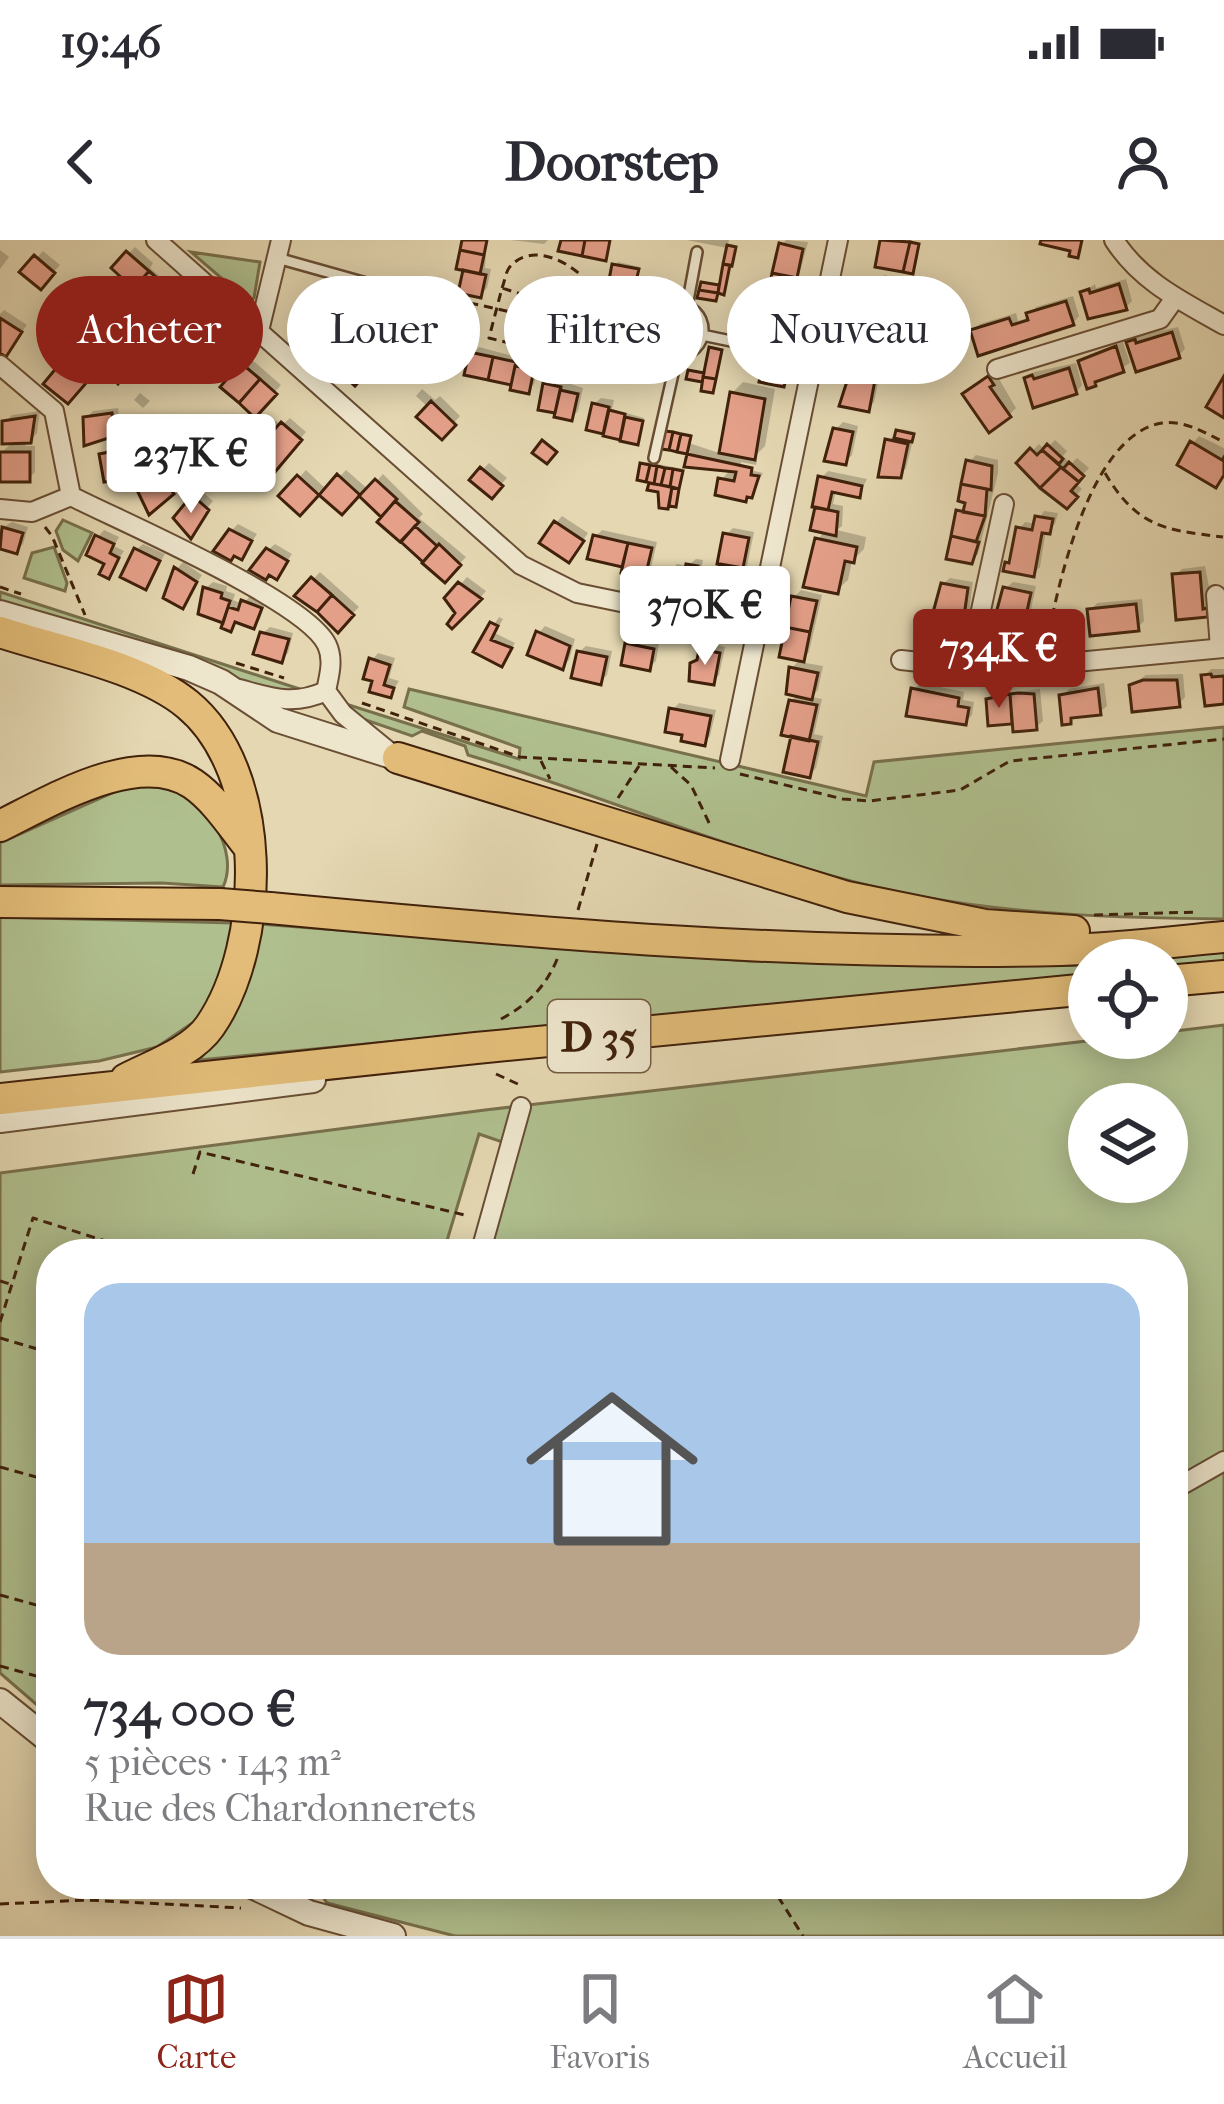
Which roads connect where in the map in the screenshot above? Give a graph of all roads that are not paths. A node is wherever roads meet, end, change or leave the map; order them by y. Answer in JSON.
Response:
{"nodes":[{"id":1,"x":156,"y":240,"type":"edge"},
{"id":2,"x":838,"y":240,"type":"edge"},
{"id":3,"x":1114,"y":240,"type":"edge"},
{"id":4,"x":279,"y":249,"type":"edge"},
{"id":5,"x":698,"y":252,"type":"dead end"},
{"id":6,"x":197,"y":276,"type":"edge"},
{"id":7,"x":350,"y":276,"type":"edge"},
{"id":8,"x":693,"y":276,"type":"edge"},
{"id":9,"x":830,"y":276,"type":"edge"},
{"id":10,"x":1175,"y":298,"type":"junction"},
{"id":11,"x":263,"y":315,"type":"edge"},
{"id":12,"x":1224,"y":326,"type":"edge"},
{"id":13,"x":263,"y":335,"type":"edge"},
{"id":14,"x":0,"y":365,"type":"edge"},
{"id":15,"x":997,"y":369,"type":"dead end"},
{"id":16,"x":671,"y":384,"type":"edge"},
{"id":17,"x":808,"y":384,"type":"edge"},
{"id":18,"x":654,"y":458,"type":"dead end"},
{"id":19,"x":71,"y":496,"type":"junction"},
{"id":20,"x":1004,"y":504,"type":"dead end"},
{"id":21,"x":0,"y":509,"type":"edge"},
{"id":22,"x":1216,"y":595,"type":"dead end"},
{"id":23,"x":0,"y":613,"type":"edge"},
{"id":24,"x":757,"y":630,"type":"junction"},
{"id":25,"x":0,"y":632,"type":"edge"},
{"id":26,"x":1222,"y":648,"type":"edge"},
{"id":27,"x":902,"y":660,"type":"dead end"},
{"id":28,"x":221,"y":670,"type":"junction"},
{"id":29,"x":968,"y":670,"type":"junction"},
{"id":30,"x":326,"y":691,"type":"junction"},
{"id":31,"x":398,"y":758,"type":"junction"},
{"id":32,"x":726,"y":764,"type":"road end"},
{"id":33,"x":0,"y":826,"type":"edge"},
{"id":34,"x":249,"y":847,"type":"junction"},
{"id":35,"x":0,"y":902,"type":"edge"},
{"id":36,"x":1206,"y":929,"type":"edge"},
{"id":37,"x":1224,"y":976,"type":"edge"},
{"id":38,"x":1188,"y":979,"type":"edge"},
{"id":39,"x":1068,"y":990,"type":"edge"},
{"id":40,"x":396,"y":1056,"type":"junction"},
{"id":41,"x":110,"y":1087,"type":"junction"},
{"id":42,"x":0,"y":1099,"type":"edge"},
{"id":43,"x":521,"y":1107,"type":"dead end"},
{"id":44,"x":0,"y":1120,"type":"edge"},
{"id":45,"x":484,"y":1239,"type":"edge"},
{"id":46,"x":1224,"y":1461,"type":"edge"},
{"id":47,"x":1188,"y":1481,"type":"edge"},
{"id":48,"x":0,"y":1700,"type":"edge"},
{"id":49,"x":36,"y":1730,"type":"edge"},
{"id":50,"x":305,"y":1899,"type":"edge"},
{"id":51,"x":393,"y":1936,"type":"edge"}],
"edges":[{"from":1,"to":6,"type":"street"},
{"from":2,"to":9,"type":"street"},
{"from":3,"to":10,"type":"street"},
{"from":4,"to":7,"type":"lane"},
{"from":4,"to":11,"type":"street"},
{"from":5,"to":8,"type":"lane"},
{"from":10,"to":12,"type":"street"},
{"from":10,"to":15,"type":"street"},
{"from":13,"to":24,"type":"street"},
{"from":14,"to":19,"type":"street"},
{"from":16,"to":18,"type":"lane"},
{"from":17,"to":24,"type":"street"},
{"from":19,"to":21,"type":"street"},
{"from":19,"to":30,"type":"street"},
{"from":20,"to":29,"type":"street"},
{"from":22,"to":26,"type":"street"},
{"from":23,"to":28,"type":"street"},
{"from":24,"to":32,"type":"street"},
{"from":25,"to":34,"type":"main road"},
{"from":26,"to":29,"type":"street"},
{"from":27,"to":29,"type":"street"},
{"from":28,"to":30,"type":"street"},
{"from":28,"to":31,"type":"street"},
{"from":30,"to":31,"type":"street"},
{"from":31,"to":36,"type":"main road"},
{"from":33,"to":34,"type":"main road"},
{"from":34,"to":41,"type":"main road","number":"D 35"},
{"from":35,"to":36,"type":"main road","number":"D 35","bridge":true},
{"from":37,"to":38,"type":"main road"},
{"from":39,"to":40,"type":"main road","number":"D 35"},
{"from":40,"to":41,"type":"main road","number":"D 35"},
{"from":40,"to":44,"type":"street"},
{"from":41,"to":42,"type":"main road","number":"D 35"},
{"from":43,"to":45,"type":"street"},
{"from":46,"to":47,"type":"street"},
{"from":48,"to":49,"type":"street"},
{"from":50,"to":51,"type":"street"}]}
